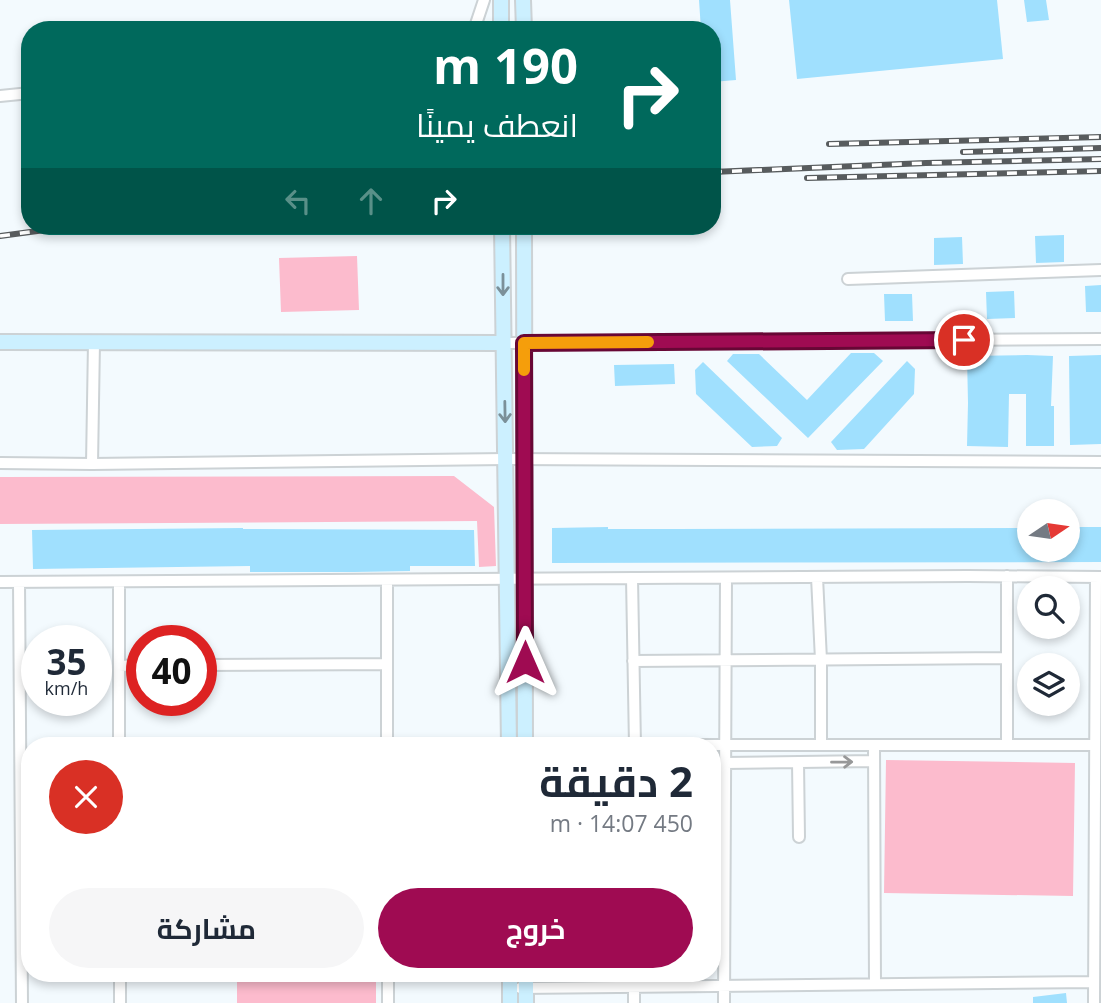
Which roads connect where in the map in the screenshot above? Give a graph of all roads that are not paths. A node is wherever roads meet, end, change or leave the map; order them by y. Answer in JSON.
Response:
{"nodes":[{"id":1,"x":484,"y":0,"type":"edge"},
{"id":2,"x":501,"y":0,"type":"edge"},
{"id":3,"x":523,"y":0,"type":"edge"},
{"id":4,"x":477,"y":21,"type":"edge"},
{"id":5,"x":501,"y":21,"type":"edge"},
{"id":6,"x":524,"y":21,"type":"edge"},
{"id":7,"x":21,"y":94,"type":"edge"},
{"id":8,"x":0,"y":96,"type":"edge"},
{"id":9,"x":502,"y":235,"type":"edge"},
{"id":10,"x":524,"y":235,"type":"edge"},
{"id":11,"x":1101,"y":270,"type":"edge"},
{"id":12,"x":848,"y":279,"type":"dead end"},
{"id":13,"x":1101,"y":339,"type":"edge"},
{"id":14,"x":0,"y":342,"type":"edge"},
{"id":15,"x":94,"y":342,"type":"junction"},
{"id":16,"x":503,"y":343,"type":"junction"},
{"id":17,"x":524,"y":343,"type":"junction"},
{"id":18,"x":506,"y":460,"type":"junction"},
{"id":19,"x":524,"y":460,"type":"junction"},
{"id":20,"x":1101,"y":462,"type":"edge"},
{"id":21,"x":0,"y":463,"type":"edge"},
{"id":22,"x":92,"y":464,"type":"junction"},
{"id":23,"x":1007,"y":576,"type":"junction"},
{"id":24,"x":632,"y":578,"type":"junction"},
{"id":25,"x":726,"y":578,"type":"junction"},
{"id":26,"x":817,"y":578,"type":"junction"},
{"id":27,"x":1099,"y":578,"type":"edge"},
{"id":28,"x":508,"y":579,"type":"junction"},
{"id":29,"x":525,"y":579,"type":"junction"},
{"id":30,"x":387,"y":581,"type":"junction"},
{"id":31,"x":0,"y":582,"type":"edge"},
{"id":32,"x":19,"y":582,"type":"junction"},
{"id":33,"x":119,"y":582,"type":"junction"},
{"id":34,"x":1006,"y":659,"type":"junction"},
{"id":35,"x":821,"y":660,"type":"junction"},
{"id":36,"x":726,"y":661,"type":"junction"},
{"id":37,"x":633,"y":662,"type":"junction"},
{"id":38,"x":387,"y":664,"type":"junction"},
{"id":39,"x":217,"y":665,"type":"edge"},
{"id":40,"x":119,"y":666,"type":"junction"},
{"id":41,"x":126,"y":666,"type":"edge"},
{"id":42,"x":119,"y":737,"type":"edge"},
{"id":43,"x":387,"y":737,"type":"edge"},
{"id":44,"x":509,"y":737,"type":"edge"},
{"id":45,"x":525,"y":737,"type":"edge"},
{"id":46,"x":635,"y":737,"type":"edge"},
{"id":47,"x":721,"y":745,"type":"edge"},
{"id":48,"x":725,"y":745,"type":"junction"},
{"id":49,"x":821,"y":745,"type":"junction"},
{"id":50,"x":874,"y":745,"type":"junction"},
{"id":51,"x":1007,"y":745,"type":"junction"},
{"id":52,"x":1095,"y":745,"type":"junction"},
{"id":53,"x":874,"y":761,"type":"junction"},
{"id":54,"x":799,"y":762,"type":"junction"},
{"id":55,"x":725,"y":763,"type":"junction"},
{"id":56,"x":1098,"y":824,"type":"edge"},
{"id":57,"x":799,"y":837,"type":"dead end"},
{"id":58,"x":1098,"y":859,"type":"edge"},
{"id":59,"x":21,"y":863,"type":"edge"},
{"id":60,"x":22,"y":982,"type":"edge"},
{"id":61,"x":120,"y":982,"type":"edge"},
{"id":62,"x":388,"y":982,"type":"edge"},
{"id":63,"x":510,"y":982,"type":"edge"},
{"id":64,"x":526,"y":982,"type":"edge"},
{"id":65,"x":557,"y":982,"type":"edge"},
{"id":66,"x":634,"y":982,"type":"edge"},
{"id":67,"x":1094,"y":982,"type":"junction"},
{"id":68,"x":875,"y":984,"type":"junction"},
{"id":69,"x":724,"y":986,"type":"junction"},
{"id":70,"x":634,"y":987,"type":"junction"},
{"id":71,"x":22,"y":1003,"type":"edge"},
{"id":72,"x":120,"y":1003,"type":"edge"},
{"id":73,"x":388,"y":1003,"type":"edge"},
{"id":74,"x":510,"y":1003,"type":"edge"},
{"id":75,"x":526,"y":1003,"type":"edge"},
{"id":76,"x":634,"y":1003,"type":"edge"},
{"id":77,"x":724,"y":1003,"type":"edge"},
{"id":78,"x":1094,"y":1003,"type":"edge"}],
"edges":[{"from":1,"to":4,"type":"street"},
{"from":2,"to":5,"type":"street"},
{"from":3,"to":6,"type":"street"},
{"from":7,"to":8,"type":"street"},
{"from":9,"to":16,"type":"street","one_way":true},
{"from":10,"to":17,"type":"street"},
{"from":11,"to":12,"type":"street"},
{"from":13,"to":17,"type":"street"},
{"from":14,"to":15,"type":"street"},
{"from":15,"to":16,"type":"street"},
{"from":15,"to":22,"type":"street"},
{"from":16,"to":17,"type":"street"},
{"from":16,"to":18,"type":"street","one_way":true},
{"from":17,"to":19,"type":"street"},
{"from":18,"to":19,"type":"street"},
{"from":18,"to":22,"type":"street"},
{"from":18,"to":28,"type":"street"},
{"from":19,"to":20,"type":"street"},
{"from":19,"to":29,"type":"street"},
{"from":21,"to":22,"type":"street"},
{"from":23,"to":26,"type":"street"},
{"from":23,"to":27,"type":"street"},
{"from":23,"to":34,"type":"street"},
{"from":24,"to":25,"type":"street"},
{"from":24,"to":29,"type":"street"},
{"from":24,"to":37,"type":"street"},
{"from":25,"to":26,"type":"street"},
{"from":25,"to":36,"type":"street"},
{"from":26,"to":35,"type":"street"},
{"from":27,"to":52,"type":"street"},
{"from":28,"to":29,"type":"street"},
{"from":28,"to":30,"type":"street"},
{"from":28,"to":44,"type":"street"},
{"from":29,"to":45,"type":"street"},
{"from":30,"to":33,"type":"street"},
{"from":30,"to":38,"type":"street"},
{"from":31,"to":32,"type":"street"},
{"from":32,"to":33,"type":"street"},
{"from":32,"to":59,"type":"street"},
{"from":33,"to":40,"type":"street"},
{"from":34,"to":35,"type":"street"},
{"from":34,"to":51,"type":"street"},
{"from":35,"to":36,"type":"street"},
{"from":35,"to":49,"type":"street"},
{"from":36,"to":37,"type":"street"},
{"from":36,"to":48,"type":"street"},
{"from":37,"to":46,"type":"street"},
{"from":38,"to":39,"type":"street"},
{"from":38,"to":43,"type":"street"},
{"from":40,"to":41,"type":"street"},
{"from":40,"to":42,"type":"street"},
{"from":47,"to":48,"type":"street"},
{"from":48,"to":49,"type":"street"},
{"from":48,"to":55,"type":"street"},
{"from":49,"to":50,"type":"street"},
{"from":50,"to":51,"type":"street"},
{"from":50,"to":53,"type":"street"},
{"from":51,"to":52,"type":"street"},
{"from":52,"to":56,"type":"street"},
{"from":54,"to":53,"type":"street","one_way":true},
{"from":53,"to":68,"type":"street"},
{"from":54,"to":55,"type":"street"},
{"from":54,"to":57,"type":"street"},
{"from":55,"to":69,"type":"street"},
{"from":56,"to":58,"type":"street"},
{"from":58,"to":67,"type":"street"},
{"from":60,"to":71,"type":"street"},
{"from":61,"to":72,"type":"street"},
{"from":62,"to":73,"type":"street"},
{"from":63,"to":74,"type":"street"},
{"from":64,"to":75,"type":"street"},
{"from":65,"to":70,"type":"street"},
{"from":66,"to":70,"type":"street"},
{"from":67,"to":68,"type":"street"},
{"from":67,"to":78,"type":"street"},
{"from":68,"to":69,"type":"street"},
{"from":69,"to":70,"type":"street"},
{"from":69,"to":77,"type":"street"},
{"from":70,"to":76,"type":"street"}]}
